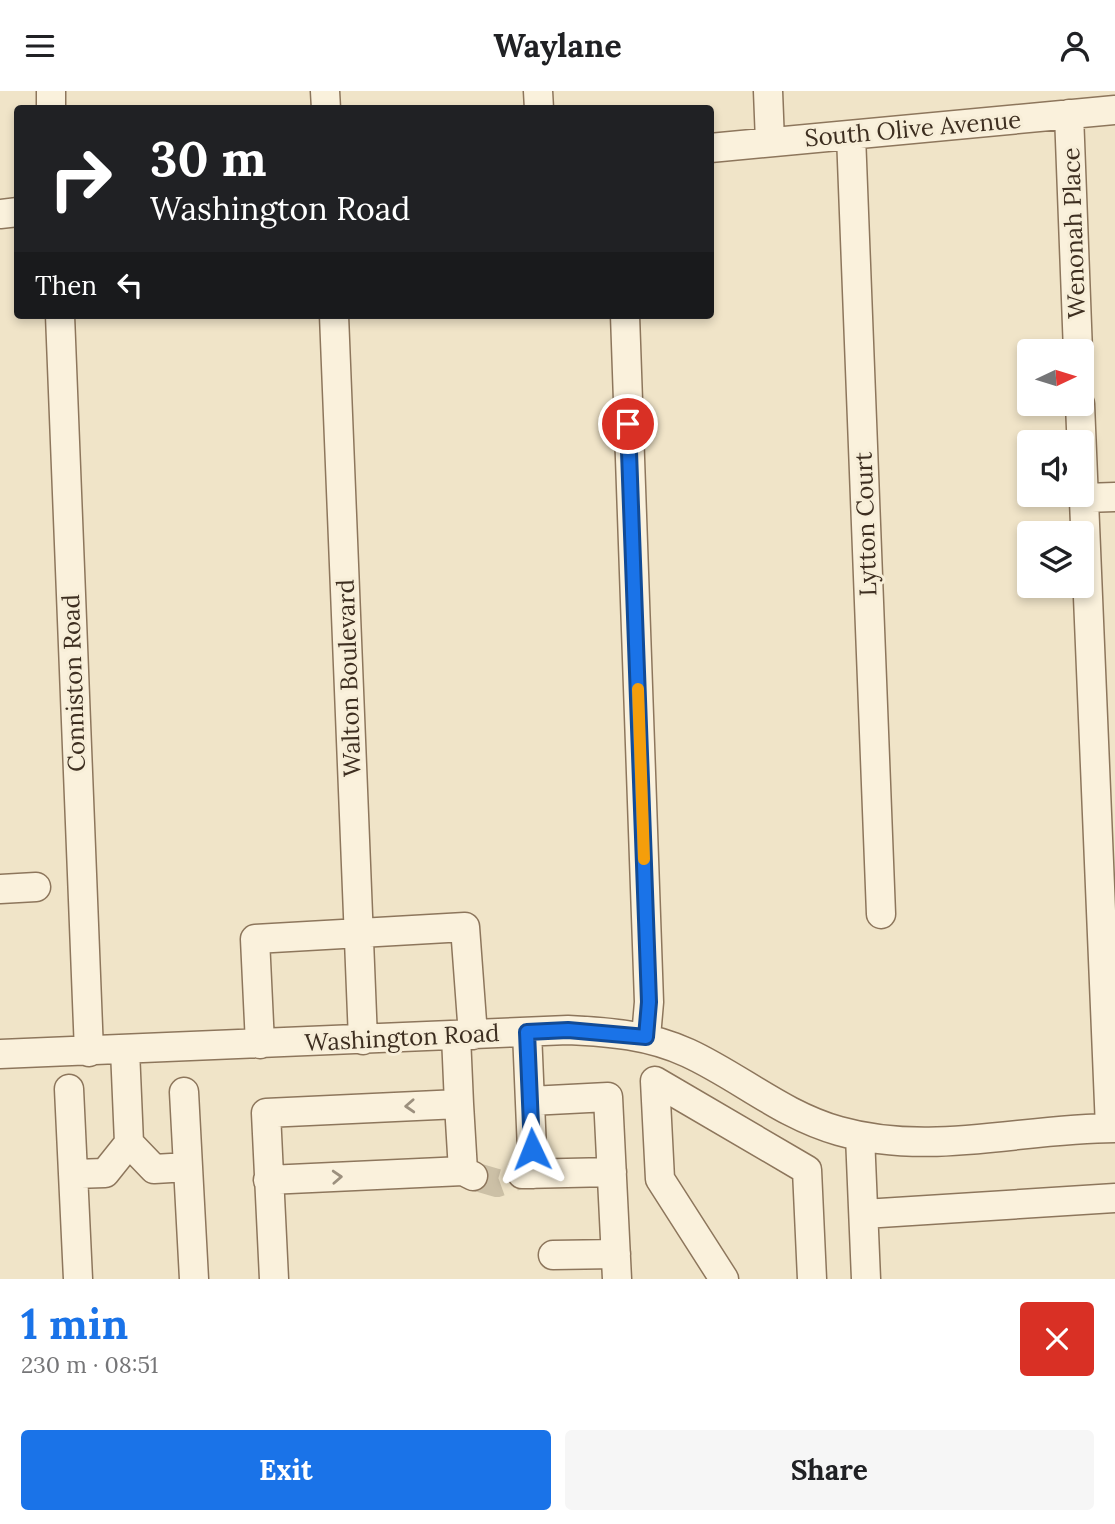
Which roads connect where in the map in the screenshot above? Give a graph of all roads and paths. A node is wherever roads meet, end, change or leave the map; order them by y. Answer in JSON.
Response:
{"nodes":[{"id":1,"x":768,"y":91,"type":"edge"},
{"id":2,"x":1115,"y":110,"type":"edge"},
{"id":3,"x":1069,"y":114,"type":"junction"},
{"id":4,"x":851,"y":135,"type":"junction"},
{"id":5,"x":770,"y":142,"type":"junction"},
{"id":6,"x":714,"y":148,"type":"edge"},
{"id":7,"x":60,"y":319,"type":"edge"},
{"id":8,"x":334,"y":319,"type":"edge"},
{"id":9,"x":625,"y":319,"type":"edge"},
{"id":10,"x":1078,"y":339,"type":"edge"},
{"id":11,"x":1115,"y":497,"type":"edge"},
{"id":12,"x":1094,"y":498,"type":"edge"},
{"id":13,"x":1084,"y":507,"type":"edge"},
{"id":14,"x":36,"y":887,"type":"dead end"},
{"id":15,"x":0,"y":889,"type":"edge"},
{"id":16,"x":881,"y":914,"type":"dead end"},
{"id":17,"x":359,"y":934,"type":"junction"},
{"id":18,"x":527,"y":1032,"type":"junction"},
{"id":19,"x":464,"y":1035,"type":"junction"},
{"id":20,"x":646,"y":1037,"type":"junction"},
{"id":21,"x":363,"y":1040,"type":"junction"},
{"id":22,"x":260,"y":1045,"type":"junction"},
{"id":23,"x":125,"y":1050,"type":"junction"},
{"id":24,"x":89,"y":1052,"type":"junction"},
{"id":25,"x":0,"y":1054,"type":"edge"},
{"id":26,"x":69,"y":1089,"type":"dead end"},
{"id":27,"x":184,"y":1093,"type":"dead end"},
{"id":28,"x":530,"y":1101,"type":"junction"},
{"id":29,"x":459,"y":1104,"type":"junction"},
{"id":30,"x":1112,"y":1128,"type":"edge"},
{"id":31,"x":860,"y":1136,"type":"junction"},
{"id":32,"x":129,"y":1143,"type":"junction"},
{"id":33,"x":188,"y":1167,"type":"junction"},
{"id":34,"x":612,"y":1171,"type":"junction"},
{"id":35,"x":73,"y":1174,"type":"junction"},
{"id":36,"x":268,"y":1180,"type":"junction"},
{"id":37,"x":1115,"y":1198,"type":"edge"},
{"id":38,"x":864,"y":1214,"type":"junction"},
{"id":39,"x":553,"y":1255,"type":"dead end"},
{"id":40,"x":617,"y":1266,"type":"edge"},
{"id":41,"x":78,"y":1279,"type":"edge"},
{"id":42,"x":194,"y":1279,"type":"edge"},
{"id":43,"x":274,"y":1279,"type":"edge"},
{"id":44,"x":724,"y":1279,"type":"edge"},
{"id":45,"x":812,"y":1279,"type":"edge"},
{"id":46,"x":866,"y":1279,"type":"edge"}],
"edges":[{"from":1,"to":5,"type":"street"},
{"from":2,"to":3,"type":"street","name":"South Olive Avenue"},
{"from":3,"to":4,"type":"street","name":"South Olive Avenue"},
{"from":3,"to":10,"type":"street","name":"Wenonah Place"},
{"from":4,"to":5,"type":"street","name":"South Olive Avenue"},
{"from":4,"to":16,"type":"street","name":"Lytton Court"},
{"from":5,"to":6,"type":"street","name":"South Olive Avenue"},
{"from":7,"to":24,"type":"street","name":"Conniston Road"},
{"from":8,"to":17,"type":"street","name":"Walton Boulevard"},
{"from":9,"to":20,"type":"street"},
{"from":11,"to":12,"type":"street"},
{"from":13,"to":30,"type":"street"},
{"from":14,"to":15,"type":"street"},
{"from":17,"to":19,"type":"street"},
{"from":17,"to":21,"type":"street","name":"Walton Boulevard"},
{"from":17,"to":22,"type":"street"},
{"from":18,"to":19,"type":"street","name":"Washington Road"},
{"from":18,"to":20,"type":"street","name":"Washington Road"},
{"from":18,"to":28,"type":"street"},
{"from":19,"to":21,"type":"street","name":"Washington Road"},
{"from":19,"to":29,"type":"street"},
{"from":20,"to":31,"type":"street","name":"Washington Road"},
{"from":21,"to":22,"type":"street","name":"Washington Road"},
{"from":22,"to":23,"type":"street","name":"Washington Road"},
{"from":23,"to":24,"type":"street","name":"Washington Road"},
{"from":23,"to":32,"type":"street"},
{"from":24,"to":25,"type":"street","name":"Washington Road"},
{"from":26,"to":35,"type":"street"},
{"from":27,"to":33,"type":"street"},
{"from":28,"to":34,"type":"street"},
{"from":28,"to":34,"type":"street"},
{"from":29,"to":36,"type":"street","one_way":true},
{"from":36,"to":29,"type":"street","one_way":true},
{"from":30,"to":31,"type":"street","name":"Washington Road"},
{"from":31,"to":38,"type":"street"},
{"from":32,"to":33,"type":"street"},
{"from":32,"to":35,"type":"street"},
{"from":33,"to":42,"type":"street"},
{"from":34,"to":40,"type":"street"},
{"from":35,"to":41,"type":"street"},
{"from":36,"to":43,"type":"street"},
{"from":37,"to":38,"type":"street"},
{"from":38,"to":46,"type":"street"},
{"from":39,"to":40,"type":"street"},
{"from":44,"to":45,"type":"street"}]}
